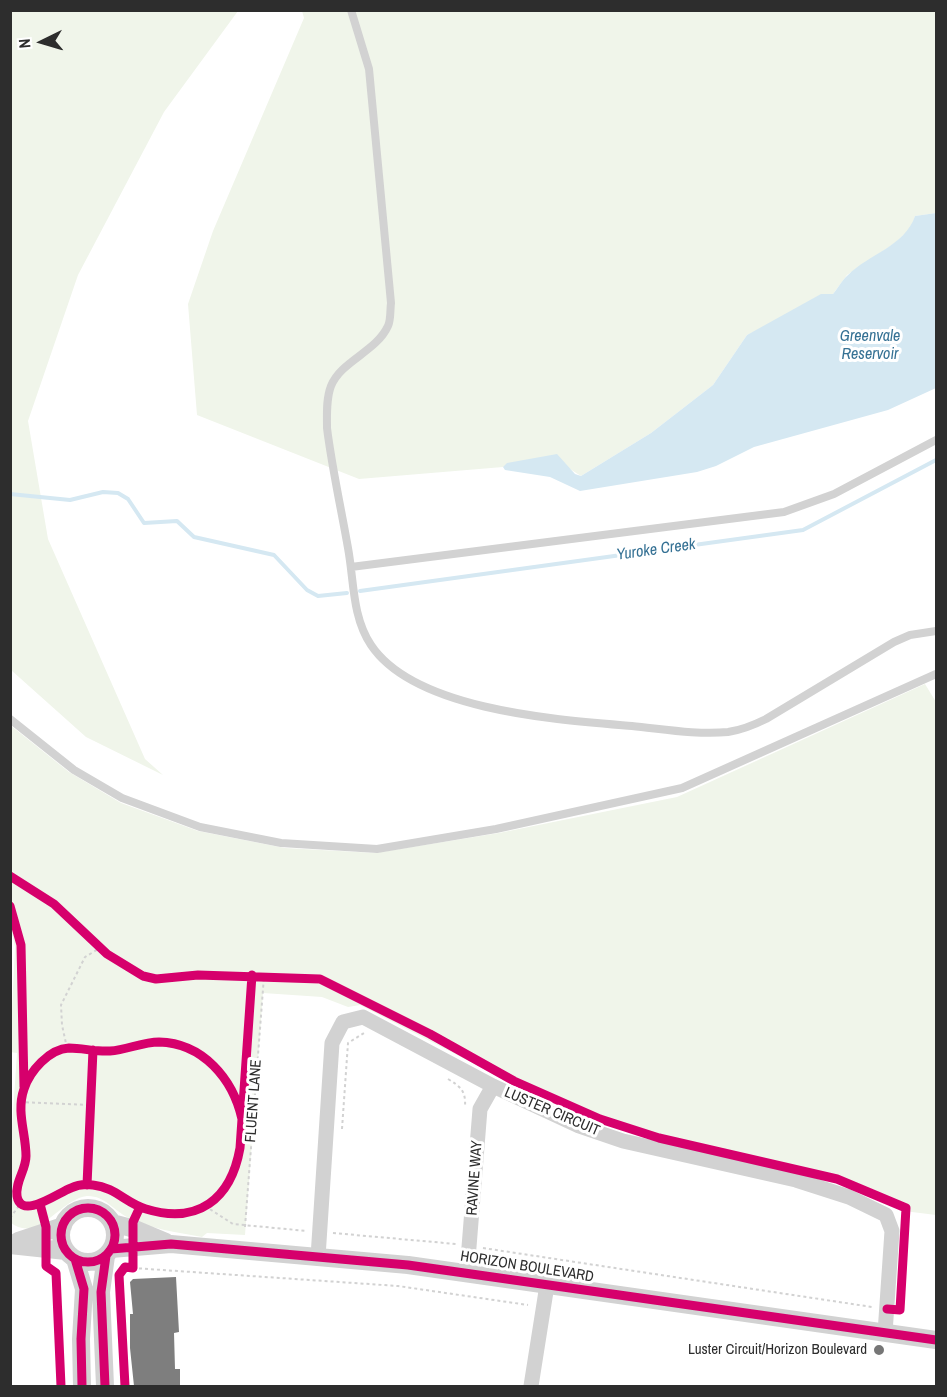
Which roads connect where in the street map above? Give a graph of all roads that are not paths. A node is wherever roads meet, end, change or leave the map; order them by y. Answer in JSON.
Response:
{"nodes":[{"id":1,"x":351,"y":10,"type":"edge"},
{"id":2,"x":936,"y":440,"type":"edge"},
{"id":3,"x":351,"y":567,"type":"junction"},
{"id":4,"x":936,"y":631,"type":"edge"},
{"id":5,"x":936,"y":674,"type":"edge"},
{"id":6,"x":10,"y":719,"type":"edge"},
{"id":7,"x":493,"y":1086,"type":"junction"},
{"id":8,"x":112,"y":1223,"type":"junction"},
{"id":9,"x":63,"y":1226,"type":"junction"},
{"id":10,"x":10,"y":1244,"type":"edge"},
{"id":11,"x":171,"y":1244,"type":"junction"},
{"id":12,"x":108,"y":1252,"type":"junction"},
{"id":13,"x":70,"y":1255,"type":"junction"},
{"id":14,"x":318,"y":1257,"type":"junction"},
{"id":15,"x":467,"y":1272,"type":"junction"},
{"id":16,"x":547,"y":1285,"type":"junction"},
{"id":17,"x":885,"y":1333,"type":"junction"},
{"id":18,"x":936,"y":1340,"type":"edge"},
{"id":19,"x":82,"y":1386,"type":"edge"},
{"id":20,"x":105,"y":1386,"type":"edge"},
{"id":21,"x":531,"y":1386,"type":"edge"}],
"edges":[{"from":1,"to":3,"type":"lane"},
{"from":2,"to":3,"type":"lane"},
{"from":3,"to":4,"type":"lane"},
{"from":5,"to":6,"type":"lane"},
{"from":7,"to":14,"type":"street","name":"LUSTER CIRCUIT"},
{"from":7,"to":15,"type":"street","name":"RAVINE WAY"},
{"from":7,"to":17,"type":"street","name":"LUSTER CIRCUIT"},
{"from":8,"to":9,"type":"street"},
{"from":8,"to":11,"type":"street","name":"HORIZON BOULEVARD"},
{"from":8,"to":12,"type":"street"},
{"from":9,"to":10,"type":"street"},
{"from":9,"to":13,"type":"street"},
{"from":10,"to":13,"type":"street"},
{"from":11,"to":12,"type":"street","name":"HORIZON BOULEVARD"},
{"from":11,"to":14,"type":"street","name":"HORIZON BOULEVARD"},
{"from":12,"to":13,"type":"street"},
{"from":12,"to":20,"type":"street"},
{"from":13,"to":19,"type":"street"},
{"from":14,"to":15,"type":"street","name":"HORIZON BOULEVARD"},
{"from":15,"to":16,"type":"street","name":"HORIZON BOULEVARD"},
{"from":16,"to":17,"type":"street","name":"HORIZON BOULEVARD"},
{"from":16,"to":21,"type":"street"},
{"from":17,"to":18,"type":"street","name":"HORIZON BOULEVARD"}]}
